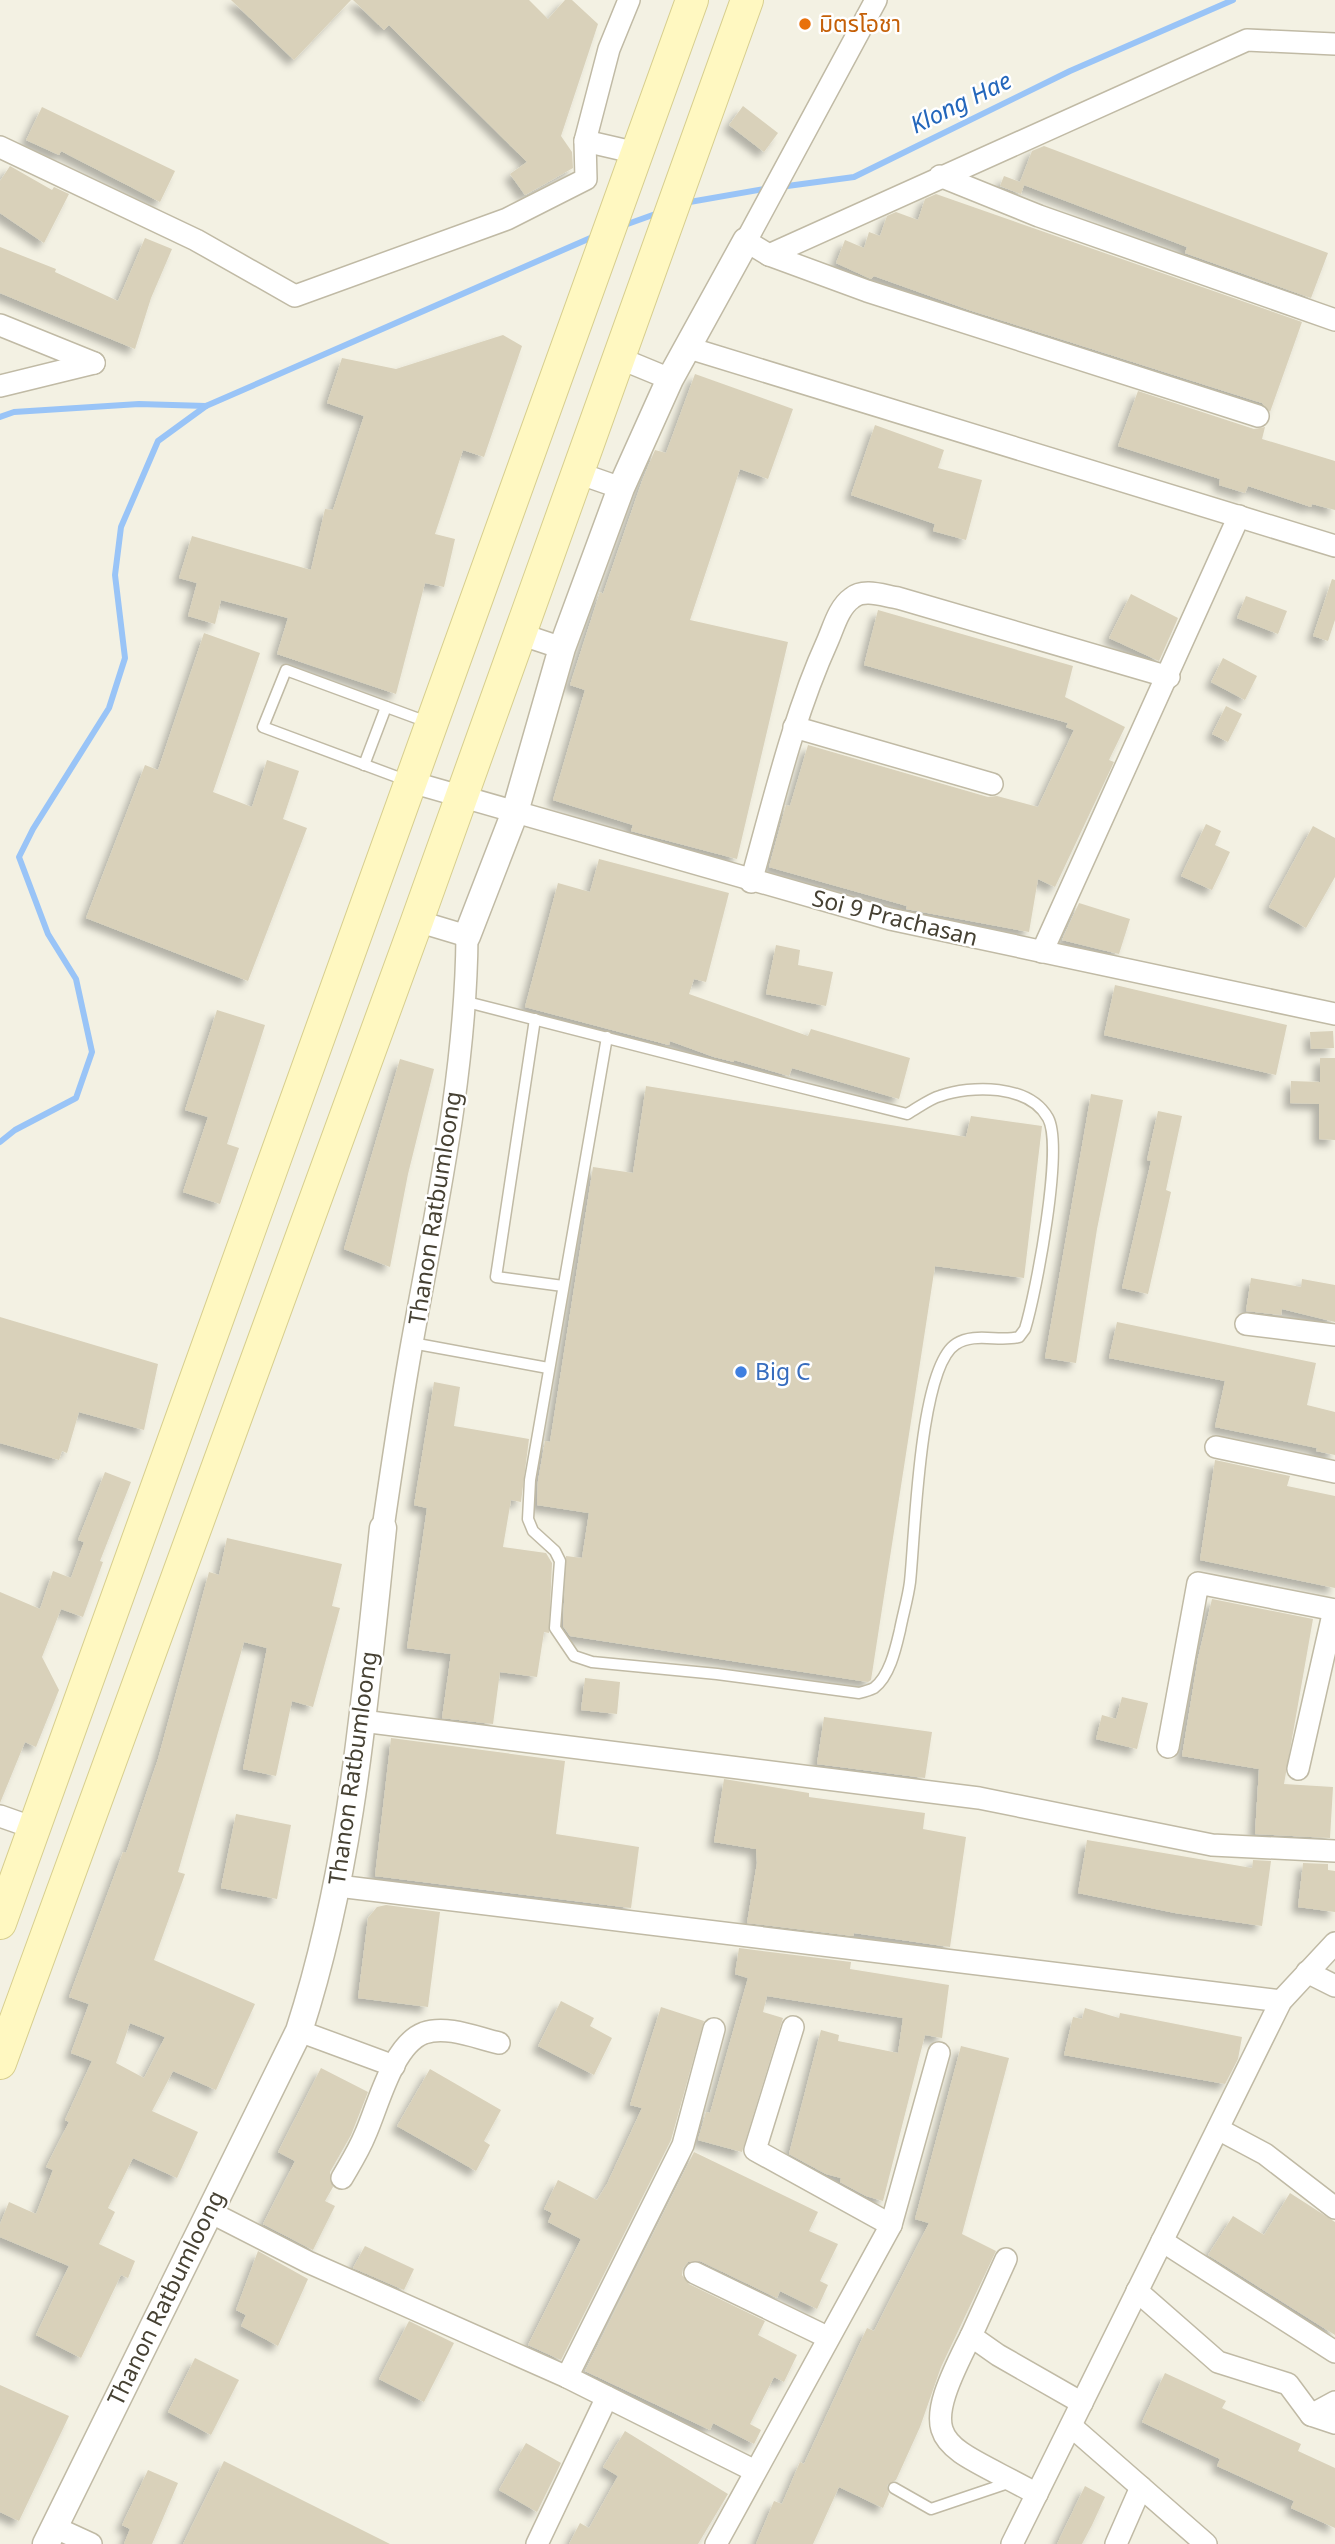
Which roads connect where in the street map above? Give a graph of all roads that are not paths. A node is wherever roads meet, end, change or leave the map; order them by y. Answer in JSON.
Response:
{"nodes":[{"id":1,"x":628,"y":0,"type":"edge"},
{"id":2,"x":692,"y":0,"type":"edge"},
{"id":3,"x":747,"y":0,"type":"edge"},
{"id":4,"x":876,"y":0,"type":"edge"},
{"id":5,"x":1335,"y":44,"type":"edge"},
{"id":6,"x":584,"y":141,"type":"junction"},
{"id":7,"x":0,"y":147,"type":"edge"},
{"id":8,"x":634,"y":160,"type":"junction"},
{"id":9,"x":940,"y":176,"type":"junction"},
{"id":10,"x":746,"y":241,"type":"junction"},
{"id":11,"x":769,"y":254,"type":"junction"},
{"id":12,"x":1335,"y":320,"type":"edge"},
{"id":13,"x":0,"y":325,"type":"edge"},
{"id":14,"x":624,"y":345,"type":"junction"},
{"id":15,"x":689,"y":348,"type":"junction"},
{"id":16,"x":670,"y":379,"type":"junction"},
{"id":17,"x":0,"y":386,"type":"edge"},
{"id":18,"x":1258,"y":416,"type":"dead end"},
{"id":19,"x":578,"y":472,"type":"junction"},
{"id":20,"x":621,"y":488,"type":"junction"},
{"id":21,"x":1239,"y":516,"type":"junction"},
{"id":22,"x":1335,"y":547,"type":"edge"},
{"id":23,"x":520,"y":634,"type":"junction"},
{"id":24,"x":562,"y":648,"type":"junction"},
{"id":25,"x":1169,"y":677,"type":"junction"},
{"id":26,"x":386,"y":707,"type":"junction"},
{"id":27,"x":432,"y":724,"type":"junction"},
{"id":28,"x":794,"y":727,"type":"junction"},
{"id":29,"x":364,"y":765,"type":"junction"},
{"id":30,"x":411,"y":782,"type":"junction"},
{"id":31,"x":992,"y":784,"type":"dead end"},
{"id":32,"x":461,"y":797,"type":"junction"},
{"id":33,"x":515,"y":812,"type":"junction"},
{"id":34,"x":751,"y":882,"type":"junction"},
{"id":35,"x":416,"y":922,"type":"junction"},
{"id":36,"x":467,"y":936,"type":"junction"},
{"id":37,"x":1042,"y":952,"type":"junction"},
{"id":38,"x":467,"y":1002,"type":"junction"},
{"id":39,"x":1335,"y":1014,"type":"edge"},
{"id":40,"x":535,"y":1019,"type":"junction"},
{"id":41,"x":607,"y":1037,"type":"junction"},
{"id":42,"x":563,"y":1286,"type":"junction"},
{"id":43,"x":1246,"y":1324,"type":"dead end"},
{"id":44,"x":1335,"y":1335,"type":"edge"},
{"id":45,"x":412,"y":1343,"type":"junction"},
{"id":46,"x":548,"y":1368,"type":"junction"},
{"id":47,"x":1216,"y":1447,"type":"dead end"},
{"id":48,"x":1335,"y":1472,"type":"edge"},
{"id":49,"x":383,"y":1528,"type":"joint"},
{"id":50,"x":1335,"y":1610,"type":"edge"},
{"id":51,"x":362,"y":1721,"type":"junction"},
{"id":52,"x":1168,"y":1747,"type":"dead end"},
{"id":53,"x":1298,"y":1769,"type":"dead end"},
{"id":54,"x":0,"y":1816,"type":"edge"},
{"id":55,"x":34,"y":1828,"type":"junction"},
{"id":56,"x":1335,"y":1851,"type":"edge"},
{"id":57,"x":338,"y":1886,"type":"junction"},
{"id":58,"x":0,"y":1923,"type":"edge"},
{"id":59,"x":1335,"y":1943,"type":"edge"},
{"id":60,"x":1307,"y":1972,"type":"junction"},
{"id":61,"x":1335,"y":1986,"type":"edge"},
{"id":62,"x":1281,"y":2001,"type":"junction"},
{"id":63,"x":793,"y":2027,"type":"dead end"},
{"id":64,"x":714,"y":2029,"type":"dead end"},
{"id":65,"x":299,"y":2031,"type":"junction"},
{"id":66,"x":499,"y":2043,"type":"dead end"},
{"id":67,"x":939,"y":2053,"type":"dead end"},
{"id":68,"x":0,"y":2063,"type":"edge"},
{"id":69,"x":394,"y":2066,"type":"junction"},
{"id":70,"x":1218,"y":2129,"type":"junction"},
{"id":71,"x":342,"y":2179,"type":"dead end"},
{"id":72,"x":1335,"y":2208,"type":"edge"},
{"id":73,"x":208,"y":2211,"type":"junction"},
{"id":74,"x":891,"y":2225,"type":"junction"},
{"id":75,"x":1162,"y":2241,"type":"junction"},
{"id":76,"x":1006,"y":2259,"type":"dead end"},
{"id":77,"x":695,"y":2273,"type":"dead end"},
{"id":78,"x":1138,"y":2291,"type":"junction"},
{"id":79,"x":971,"y":2336,"type":"junction"},
{"id":80,"x":827,"y":2337,"type":"junction"},
{"id":81,"x":1335,"y":2352,"type":"edge"},
{"id":82,"x":567,"y":2377,"type":"junction"},
{"id":83,"x":607,"y":2397,"type":"junction"},
{"id":84,"x":1335,"y":2402,"type":"edge"},
{"id":85,"x":1082,"y":2403,"type":"junction"},
{"id":86,"x":1311,"y":2416,"type":"junction"},
{"id":87,"x":1335,"y":2423,"type":"edge"},
{"id":88,"x":1070,"y":2426,"type":"junction"},
{"id":89,"x":755,"y":2471,"type":"junction"},
{"id":90,"x":1013,"y":2481,"type":"junction"},
{"id":91,"x":1141,"y":2487,"type":"junction"},
{"id":92,"x":894,"y":2488,"type":"dead end"},
{"id":93,"x":1037,"y":2494,"type":"junction"},
{"id":94,"x":50,"y":2535,"type":"edge"},
{"id":95,"x":91,"y":2544,"type":"edge"},
{"id":96,"x":537,"y":2544,"type":"edge"},
{"id":97,"x":716,"y":2544,"type":"edge"},
{"id":98,"x":1012,"y":2544,"type":"edge"},
{"id":99,"x":1115,"y":2544,"type":"edge"},
{"id":100,"x":1206,"y":2544,"type":"edge"}],
"edges":[{"from":1,"to":6,"type":"street"},
{"from":2,"to":8,"type":"main road"},
{"from":3,"to":14,"type":"main road"},
{"from":4,"to":10,"type":"street"},
{"from":5,"to":9,"type":"street"},
{"from":6,"to":7,"type":"street"},
{"from":6,"to":8,"type":"street"},
{"from":8,"to":27,"type":"main road"},
{"from":9,"to":11,"type":"street"},
{"from":9,"to":12,"type":"street"},
{"from":10,"to":11,"type":"street"},
{"from":10,"to":15,"type":"street"},
{"from":11,"to":18,"type":"street"},
{"from":13,"to":17,"type":"street"},
{"from":14,"to":16,"type":"street"},
{"from":14,"to":19,"type":"main road"},
{"from":15,"to":16,"type":"street"},
{"from":15,"to":21,"type":"street"},
{"from":16,"to":20,"type":"street"},
{"from":19,"to":20,"type":"street"},
{"from":19,"to":23,"type":"main road"},
{"from":20,"to":24,"type":"street"},
{"from":21,"to":22,"type":"street"},
{"from":21,"to":25,"type":"street"},
{"from":23,"to":24,"type":"street"},
{"from":23,"to":32,"type":"main road"},
{"from":24,"to":33,"type":"street"},
{"from":25,"to":28,"type":"street"},
{"from":25,"to":37,"type":"street"},
{"from":26,"to":27,"type":"lane"},
{"from":26,"to":29,"type":"lane"},
{"from":26,"to":29,"type":"lane"},
{"from":27,"to":30,"type":"main road"},
{"from":28,"to":31,"type":"street"},
{"from":28,"to":34,"type":"street"},
{"from":29,"to":30,"type":"lane"},
{"from":30,"to":32,"type":"street","name":"Soi 9 Prachasan"},
{"from":30,"to":55,"type":"main road"},
{"from":32,"to":33,"type":"street","name":"Soi 9 Prachasan"},
{"from":32,"to":35,"type":"main road"},
{"from":33,"to":34,"type":"street","name":"Soi 9 Prachasan"},
{"from":33,"to":36,"type":"street"},
{"from":34,"to":37,"type":"street","name":"Soi 9 Prachasan"},
{"from":35,"to":36,"type":"street"},
{"from":35,"to":68,"type":"main road"},
{"from":36,"to":38,"type":"street","name":"Thanon Ratbumloong"},
{"from":37,"to":39,"type":"street","name":"Soi 9 Prachasan"},
{"from":38,"to":40,"type":"lane"},
{"from":38,"to":45,"type":"street","name":"Thanon Ratbumloong"},
{"from":40,"to":41,"type":"lane"},
{"from":40,"to":42,"type":"lane"},
{"from":41,"to":42,"type":"lane"},
{"from":41,"to":46,"type":"lane"},
{"from":42,"to":46,"type":"lane"},
{"from":43,"to":44,"type":"street"},
{"from":45,"to":46,"type":"lane"},
{"from":45,"to":49,"type":"street","name":"Thanon Ratbumloong"},
{"from":47,"to":48,"type":"street"},
{"from":49,"to":51,"type":"street","name":"Thanon Ratbumloong"},
{"from":50,"to":52,"type":"street"},
{"from":50,"to":53,"type":"street"},
{"from":51,"to":56,"type":"street"},
{"from":51,"to":57,"type":"street","name":"Thanon Ratbumloong"},
{"from":54,"to":55,"type":"street"},
{"from":55,"to":58,"type":"main road"},
{"from":57,"to":62,"type":"street"},
{"from":57,"to":65,"type":"street","name":"Thanon Ratbumloong"},
{"from":59,"to":60,"type":"street"},
{"from":60,"to":61,"type":"street"},
{"from":60,"to":62,"type":"street"},
{"from":62,"to":70,"type":"street"},
{"from":63,"to":74,"type":"street"},
{"from":64,"to":82,"type":"street"},
{"from":65,"to":69,"type":"street"},
{"from":65,"to":73,"type":"street","name":"Thanon Ratbumloong"},
{"from":66,"to":69,"type":"street"},
{"from":67,"to":74,"type":"street"},
{"from":69,"to":71,"type":"street"},
{"from":70,"to":72,"type":"street"},
{"from":70,"to":75,"type":"street"},
{"from":73,"to":82,"type":"street"},
{"from":73,"to":94,"type":"street","name":"Thanon Ratbumloong"},
{"from":74,"to":80,"type":"street"},
{"from":75,"to":78,"type":"street"},
{"from":75,"to":81,"type":"street"},
{"from":76,"to":79,"type":"street"},
{"from":77,"to":80,"type":"street"},
{"from":78,"to":85,"type":"street"},
{"from":78,"to":86,"type":"street"},
{"from":79,"to":85,"type":"street"},
{"from":79,"to":90,"type":"street"},
{"from":80,"to":89,"type":"street"},
{"from":82,"to":83,"type":"street"},
{"from":83,"to":89,"type":"street"},
{"from":83,"to":96,"type":"street"},
{"from":84,"to":86,"type":"street"},
{"from":85,"to":88,"type":"street"},
{"from":86,"to":87,"type":"street"},
{"from":88,"to":91,"type":"street"},
{"from":88,"to":93,"type":"street"},
{"from":89,"to":97,"type":"street"},
{"from":90,"to":92,"type":"lane"},
{"from":90,"to":93,"type":"street"},
{"from":91,"to":99,"type":"street"},
{"from":91,"to":100,"type":"street"},
{"from":93,"to":98,"type":"street"},
{"from":94,"to":95,"type":"street"}]}
